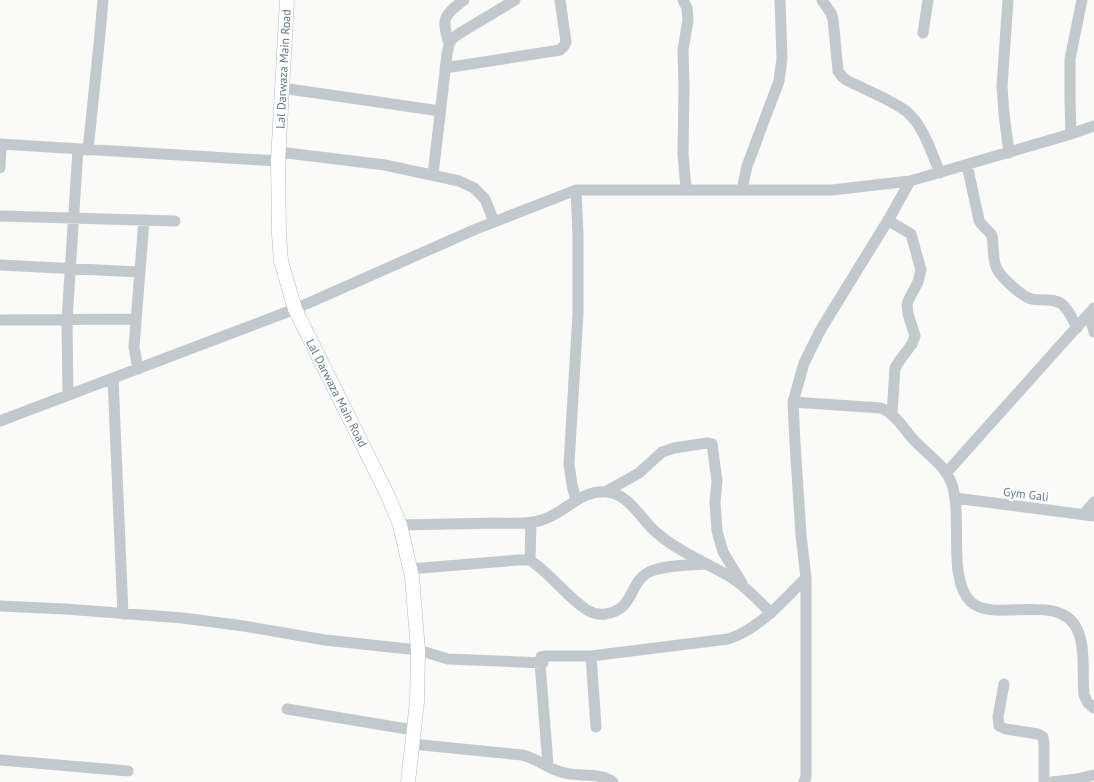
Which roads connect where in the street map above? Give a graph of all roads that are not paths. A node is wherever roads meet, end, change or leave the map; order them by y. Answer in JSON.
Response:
{"nodes":[{"id":1,"x":103,"y":0,"type":"edge"},
{"id":2,"x":287,"y":0,"type":"edge"},
{"id":3,"x":464,"y":0,"type":"edge"},
{"id":4,"x":515,"y":0,"type":"edge"},
{"id":5,"x":560,"y":0,"type":"edge"},
{"id":6,"x":684,"y":0,"type":"edge"},
{"id":7,"x":780,"y":0,"type":"edge"},
{"id":8,"x":822,"y":0,"type":"edge"},
{"id":9,"x":928,"y":0,"type":"edge"},
{"id":10,"x":1008,"y":0,"type":"edge"},
{"id":11,"x":1082,"y":0,"type":"edge"},
{"id":12,"x":923,"y":33,"type":"dead end"},
{"id":13,"x":449,"y":44,"type":"junction"},
{"id":14,"x":445,"y":68,"type":"junction"},
{"id":15,"x":282,"y":88,"type":"junction"},
{"id":16,"x":440,"y":111,"type":"junction"},
{"id":17,"x":1094,"y":126,"type":"edge"},
{"id":18,"x":1071,"y":134,"type":"junction"},
{"id":19,"x":1,"y":144,"type":"edge"},
{"id":20,"x":83,"y":149,"type":"junction"},
{"id":21,"x":1009,"y":153,"type":"junction"},
{"id":22,"x":279,"y":156,"type":"junction"},
{"id":23,"x":967,"y":165,"type":"junction"},
{"id":24,"x":0,"y":168,"type":"edge"},
{"id":25,"x":940,"y":173,"type":"junction"},
{"id":26,"x":433,"y":175,"type":"junction"},
{"id":27,"x":910,"y":181,"type":"junction"},
{"id":28,"x":576,"y":190,"type":"junction"},
{"id":29,"x":686,"y":190,"type":"junction"},
{"id":30,"x":742,"y":190,"type":"junction"},
{"id":31,"x":0,"y":216,"type":"edge"},
{"id":32,"x":73,"y":218,"type":"junction"},
{"id":33,"x":144,"y":220,"type":"junction"},
{"id":34,"x":888,"y":220,"type":"junction"},
{"id":35,"x":175,"y":221,"type":"dead end"},
{"id":36,"x":494,"y":222,"type":"junction"},
{"id":37,"x":0,"y":265,"type":"edge"},
{"id":38,"x":70,"y":270,"type":"junction"},
{"id":39,"x":139,"y":272,"type":"junction"},
{"id":40,"x":295,"y":309,"type":"junction"},
{"id":41,"x":1092,"y":311,"type":"edge"},
{"id":42,"x":136,"y":319,"type":"junction"},
{"id":43,"x":0,"y":320,"type":"edge"},
{"id":44,"x":67,"y":320,"type":"junction"},
{"id":45,"x":1077,"y":328,"type":"junction"},
{"id":46,"x":1094,"y":332,"type":"edge"},
{"id":47,"x":138,"y":369,"type":"junction"},
{"id":48,"x":113,"y":378,"type":"junction"},
{"id":49,"x":68,"y":395,"type":"junction"},
{"id":50,"x":794,"y":402,"type":"junction"},
{"id":51,"x":892,"y":414,"type":"junction"},
{"id":52,"x":0,"y":421,"type":"edge"},
{"id":53,"x":947,"y":472,"type":"junction"},
{"id":54,"x":605,"y":492,"type":"junction"},
{"id":55,"x":955,"y":498,"type":"junction"},
{"id":56,"x":576,"y":500,"type":"junction"},
{"id":57,"x":1094,"y":502,"type":"edge"},
{"id":58,"x":1089,"y":515,"type":"edge"},
{"id":59,"x":531,"y":522,"type":"junction"},
{"id":60,"x":400,"y":525,"type":"junction"},
{"id":61,"x":530,"y":560,"type":"junction"},
{"id":62,"x":706,"y":564,"type":"junction"},
{"id":63,"x":410,"y":569,"type":"junction"},
{"id":64,"x":806,"y":578,"type":"junction"},
{"id":65,"x":745,"y":587,"type":"junction"},
{"id":66,"x":0,"y":606,"type":"edge"},
{"id":67,"x":771,"y":613,"type":"junction"},
{"id":68,"x":123,"y":614,"type":"junction"},
{"id":69,"x":418,"y":650,"type":"junction"},
{"id":70,"x":591,"y":656,"type":"junction"},
{"id":71,"x":542,"y":663,"type":"junction"},
{"id":72,"x":1004,"y":684,"type":"dead end"},
{"id":73,"x":1094,"y":708,"type":"edge"},
{"id":74,"x":287,"y":709,"type":"dead end"},
{"id":75,"x":596,"y":727,"type":"dead end"},
{"id":76,"x":413,"y":730,"type":"junction"},
{"id":77,"x":412,"y":744,"type":"junction"},
{"id":78,"x":0,"y":760,"type":"edge"},
{"id":79,"x":548,"y":766,"type":"junction"},
{"id":80,"x":128,"y":771,"type":"dead end"},
{"id":81,"x":1094,"y":775,"type":"edge"},
{"id":82,"x":408,"y":782,"type":"edge"},
{"id":83,"x":613,"y":782,"type":"edge"},
{"id":84,"x":806,"y":782,"type":"edge"},
{"id":85,"x":1044,"y":782,"type":"edge"},
{"id":86,"x":1052,"y":782,"type":"edge"}],
"edges":[{"from":1,"to":20,"type":"street"},
{"from":2,"to":15,"type":"main road","name":"Lal Darwaza Main Road"},
{"from":3,"to":13,"type":"street"},
{"from":4,"to":13,"type":"street"},
{"from":5,"to":14,"type":"street"},
{"from":6,"to":29,"type":"street"},
{"from":7,"to":30,"type":"street"},
{"from":8,"to":25,"type":"street"},
{"from":9,"to":12,"type":"street"},
{"from":10,"to":21,"type":"street"},
{"from":11,"to":18,"type":"street"},
{"from":13,"to":14,"type":"street"},
{"from":14,"to":16,"type":"street"},
{"from":15,"to":16,"type":"street"},
{"from":15,"to":22,"type":"main road","name":"Lal Darwaza Main Road"},
{"from":16,"to":26,"type":"street"},
{"from":17,"to":18,"type":"street"},
{"from":18,"to":21,"type":"street"},
{"from":19,"to":20,"type":"street"},
{"from":19,"to":24,"type":"street"},
{"from":20,"to":22,"type":"street"},
{"from":20,"to":32,"type":"street"},
{"from":21,"to":23,"type":"street"},
{"from":22,"to":26,"type":"street"},
{"from":22,"to":40,"type":"main road","name":"Lal Darwaza Main Road"},
{"from":23,"to":25,"type":"street"},
{"from":23,"to":45,"type":"street"},
{"from":25,"to":27,"type":"street"},
{"from":26,"to":36,"type":"street"},
{"from":27,"to":30,"type":"street"},
{"from":27,"to":34,"type":"street"},
{"from":28,"to":29,"type":"street"},
{"from":28,"to":36,"type":"street"},
{"from":28,"to":56,"type":"street"},
{"from":29,"to":30,"type":"street"},
{"from":31,"to":32,"type":"street"},
{"from":32,"to":33,"type":"street"},
{"from":32,"to":38,"type":"street"},
{"from":33,"to":35,"type":"street"},
{"from":33,"to":39,"type":"street"},
{"from":34,"to":50,"type":"street"},
{"from":34,"to":51,"type":"street"},
{"from":36,"to":40,"type":"street"},
{"from":37,"to":38,"type":"street"},
{"from":38,"to":39,"type":"street"},
{"from":38,"to":44,"type":"street"},
{"from":39,"to":42,"type":"street"},
{"from":40,"to":47,"type":"street"},
{"from":40,"to":60,"type":"main road","name":"Lal Darwaza Main Road"},
{"from":41,"to":45,"type":"street"},
{"from":41,"to":46,"type":"street"},
{"from":42,"to":44,"type":"street"},
{"from":42,"to":47,"type":"street"},
{"from":43,"to":44,"type":"street"},
{"from":44,"to":49,"type":"street"},
{"from":45,"to":53,"type":"street"},
{"from":47,"to":48,"type":"street"},
{"from":48,"to":49,"type":"street"},
{"from":48,"to":68,"type":"street"},
{"from":49,"to":52,"type":"street"},
{"from":50,"to":51,"type":"street"},
{"from":50,"to":64,"type":"street"},
{"from":51,"to":53,"type":"street"},
{"from":53,"to":55,"type":"street"},
{"from":54,"to":56,"type":"street"},
{"from":54,"to":62,"type":"street"},
{"from":54,"to":65,"type":"street"},
{"from":55,"to":58,"type":"street","name":"Gym Gali"},
{"from":55,"to":73,"type":"street"},
{"from":56,"to":59,"type":"street"},
{"from":57,"to":58,"type":"street"},
{"from":59,"to":60,"type":"street"},
{"from":59,"to":61,"type":"street"},
{"from":60,"to":63,"type":"main road","name":"Lal Darwaza Main Road"},
{"from":61,"to":62,"type":"street"},
{"from":61,"to":63,"type":"street"},
{"from":62,"to":65,"type":"street"},
{"from":63,"to":69,"type":"main road","name":"Lal Darwaza Main Road"},
{"from":64,"to":67,"type":"street"},
{"from":64,"to":84,"type":"street"},
{"from":65,"to":67,"type":"street"},
{"from":66,"to":68,"type":"street"},
{"from":67,"to":70,"type":"street"},
{"from":68,"to":69,"type":"street"},
{"from":69,"to":71,"type":"street"},
{"from":69,"to":76,"type":"main road","name":"Lal Darwaza Main Road"},
{"from":70,"to":71,"type":"street"},
{"from":70,"to":75,"type":"street"},
{"from":71,"to":79,"type":"street"},
{"from":72,"to":85,"type":"street"},
{"from":74,"to":76,"type":"street"},
{"from":76,"to":77,"type":"main road","name":"Lal Darwaza Main Road"},
{"from":77,"to":79,"type":"street"},
{"from":77,"to":82,"type":"main road","name":"Lal Darwaza Main Road"},
{"from":78,"to":80,"type":"street"},
{"from":79,"to":83,"type":"street"},
{"from":81,"to":86,"type":"street"}]}
